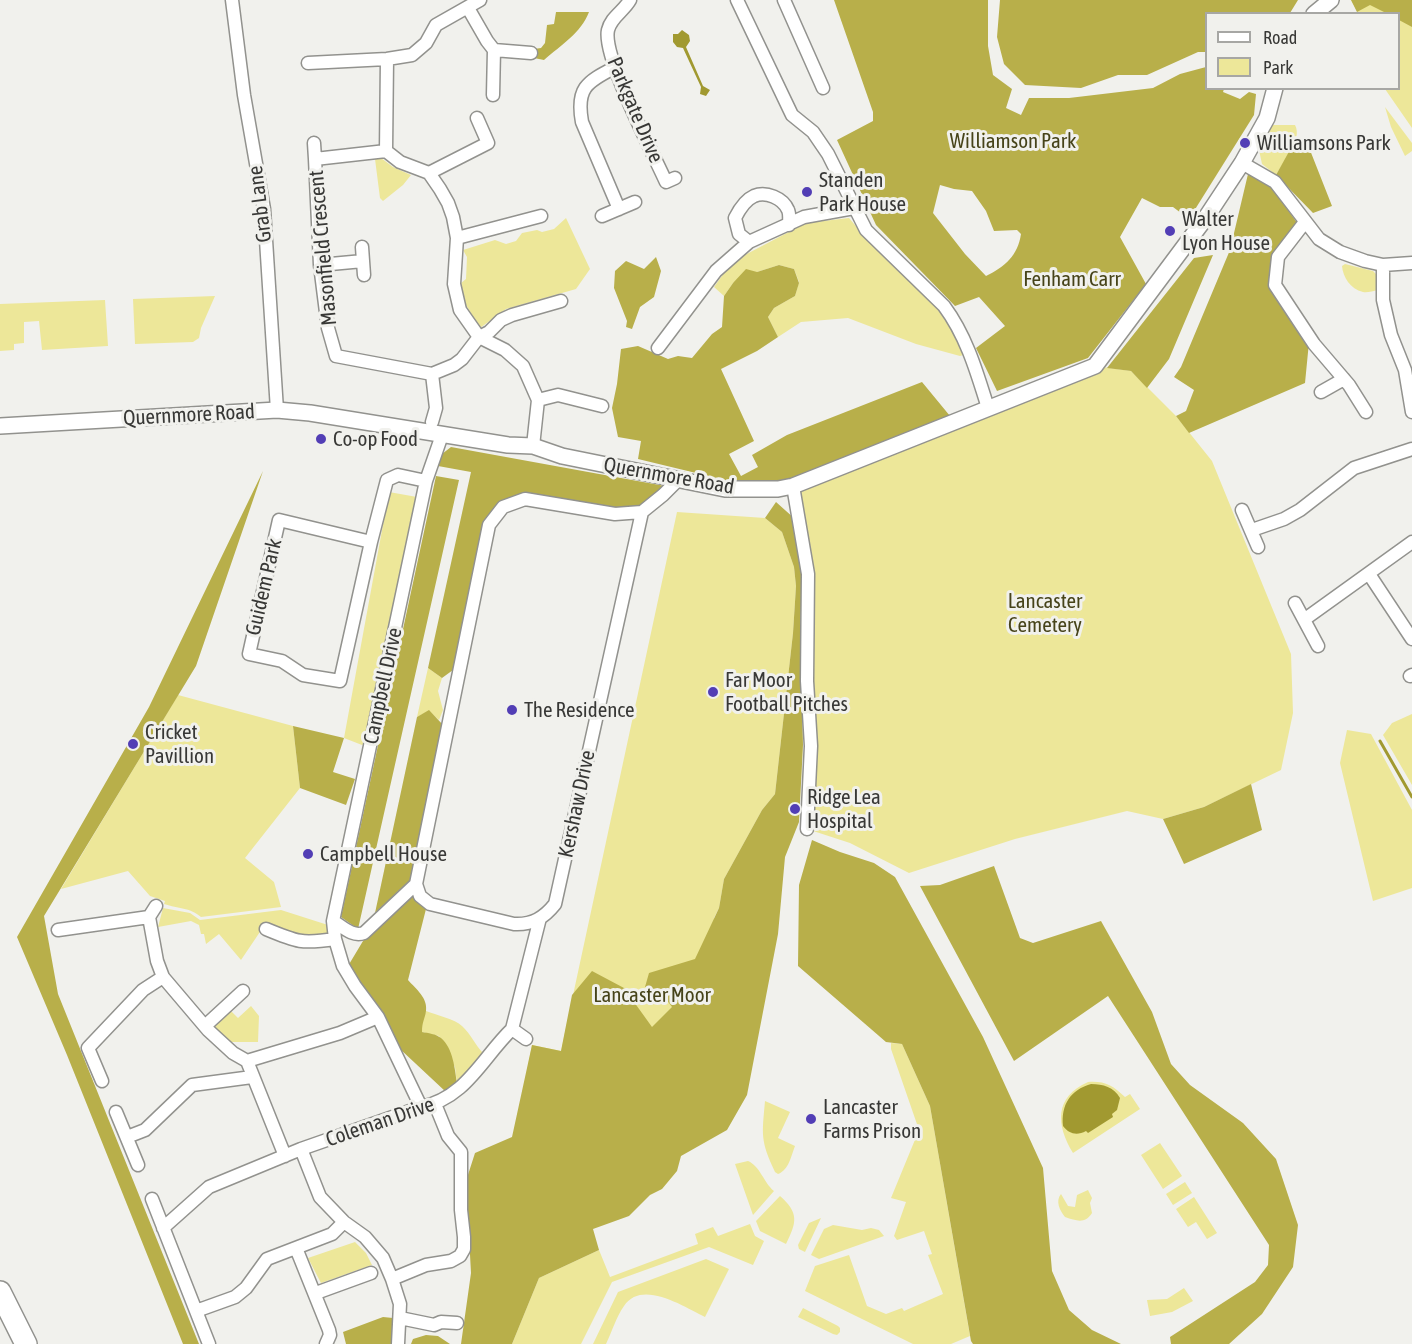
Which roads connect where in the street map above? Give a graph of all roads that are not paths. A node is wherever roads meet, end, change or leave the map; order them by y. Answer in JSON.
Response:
{"nodes":[{"id":1,"x":232,"y":0,"type":"edge"},
{"id":2,"x":480,"y":0,"type":"edge"},
{"id":3,"x":630,"y":0,"type":"edge"},
{"id":4,"x":737,"y":0,"type":"edge"},
{"id":5,"x":784,"y":0,"type":"edge"},
{"id":6,"x":1331,"y":0,"type":"edge"},
{"id":7,"x":468,"y":8,"type":"junction"},
{"id":8,"x":1316,"y":12,"type":"edge"},
{"id":9,"x":494,"y":50,"type":"junction"},
{"id":10,"x":531,"y":53,"type":"dead end"},
{"id":11,"x":387,"y":59,"type":"junction"},
{"id":12,"x":308,"y":63,"type":"dead end"},
{"id":13,"x":614,"y":68,"type":"junction"},
{"id":14,"x":823,"y":88,"type":"dead end"},
{"id":15,"x":1274,"y":90,"type":"edge"},
{"id":16,"x":493,"y":95,"type":"dead end"},
{"id":17,"x":477,"y":118,"type":"dead end"},
{"id":18,"x":314,"y":143,"type":"dead end"},
{"id":19,"x":386,"y":151,"type":"junction"},
{"id":20,"x":315,"y":159,"type":"junction"},
{"id":21,"x":1242,"y":163,"type":"junction"},
{"id":22,"x":429,"y":173,"type":"junction"},
{"id":23,"x":675,"y":178,"type":"dead end"},
{"id":24,"x":635,"y":202,"type":"dead end"},
{"id":25,"x":854,"y":208,"type":"junction"},
{"id":26,"x":619,"y":209,"type":"junction"},
{"id":27,"x":541,"y":216,"type":"dead end"},
{"id":28,"x":602,"y":216,"type":"dead end"},
{"id":29,"x":1305,"y":222,"type":"junction"},
{"id":30,"x":789,"y":225,"type":"junction"},
{"id":31,"x":457,"y":238,"type":"junction"},
{"id":32,"x":749,"y":242,"type":"junction"},
{"id":33,"x":362,"y":247,"type":"dead end"},
{"id":34,"x":363,"y":261,"type":"junction"},
{"id":35,"x":1412,"y":263,"type":"edge"},
{"id":36,"x":320,"y":265,"type":"junction"},
{"id":37,"x":1383,"y":265,"type":"junction"},
{"id":38,"x":364,"y":274,"type":"dead end"},
{"id":39,"x":561,"y":301,"type":"dead end"},
{"id":40,"x":479,"y":337,"type":"junction"},
{"id":41,"x":658,"y":348,"type":"dead end"},
{"id":42,"x":1408,"y":369,"type":"edge"},
{"id":43,"x":432,"y":374,"type":"junction"},
{"id":44,"x":1344,"y":379,"type":"junction"},
{"id":45,"x":1321,"y":392,"type":"dead end"},
{"id":46,"x":538,"y":400,"type":"junction"},
{"id":47,"x":602,"y":406,"type":"dead end"},
{"id":48,"x":988,"y":408,"type":"junction"},
{"id":49,"x":277,"y":410,"type":"junction"},
{"id":50,"x":1366,"y":412,"type":"dead end"},
{"id":51,"x":1412,"y":412,"type":"edge"},
{"id":52,"x":432,"y":422,"type":"dead end"},
{"id":53,"x":0,"y":426,"type":"edge"},
{"id":54,"x":442,"y":435,"type":"junction"},
{"id":55,"x":533,"y":446,"type":"junction"},
{"id":56,"x":1412,"y":449,"type":"edge"},
{"id":57,"x":678,"y":480,"type":"junction"},
{"id":58,"x":426,"y":482,"type":"junction"},
{"id":59,"x":793,"y":486,"type":"junction"},
{"id":60,"x":1242,"y":510,"type":"dead end"},
{"id":61,"x":642,"y":512,"type":"junction"},
{"id":62,"x":1252,"y":530,"type":"junction"},
{"id":63,"x":371,"y":542,"type":"junction"},
{"id":64,"x":1412,"y":542,"type":"edge"},
{"id":65,"x":1258,"y":547,"type":"dead end"},
{"id":66,"x":1369,"y":574,"type":"junction"},
{"id":67,"x":1295,"y":603,"type":"dead end"},
{"id":68,"x":1305,"y":619,"type":"junction"},
{"id":69,"x":1412,"y":639,"type":"edge"},
{"id":70,"x":1318,"y":646,"type":"dead end"},
{"id":71,"x":807,"y":829,"type":"dead end"},
{"id":72,"x":416,"y":884,"type":"junction"},
{"id":73,"x":540,"y":918,"type":"junction"},
{"id":74,"x":333,"y":921,"type":"junction"},
{"id":75,"x":266,"y":929,"type":"dead end"},
{"id":76,"x":58,"y":930,"type":"dead end"},
{"id":77,"x":335,"y":939,"type":"junction"},
{"id":78,"x":163,"y":977,"type":"junction"},
{"id":79,"x":243,"y":990,"type":"dead end"},
{"id":80,"x":378,"y":1017,"type":"junction"},
{"id":81,"x":205,"y":1026,"type":"junction"},
{"id":82,"x":512,"y":1029,"type":"junction"},
{"id":83,"x":526,"y":1039,"type":"dead end"},
{"id":84,"x":280,"y":1052,"type":"junction"},
{"id":85,"x":233,"y":1053,"type":"junction"},
{"id":86,"x":246,"y":1061,"type":"junction"},
{"id":87,"x":252,"y":1077,"type":"junction"},
{"id":88,"x":102,"y":1081,"type":"dead end"},
{"id":89,"x":435,"y":1104,"type":"junction"},
{"id":90,"x":421,"y":1107,"type":"junction"},
{"id":91,"x":116,"y":1112,"type":"dead end"},
{"id":92,"x":127,"y":1137,"type":"junction"},
{"id":93,"x":301,"y":1149,"type":"junction"},
{"id":94,"x":285,"y":1156,"type":"junction"},
{"id":95,"x":138,"y":1166,"type":"dead end"},
{"id":96,"x":152,"y":1199,"type":"dead end"},
{"id":97,"x":344,"y":1222,"type":"junction"},
{"id":98,"x":163,"y":1227,"type":"junction"},
{"id":99,"x":296,"y":1248,"type":"junction"},
{"id":100,"x":371,"y":1273,"type":"dead end"},
{"id":101,"x":392,"y":1279,"type":"junction"},
{"id":102,"x":0,"y":1292,"type":"edge"},
{"id":103,"x":316,"y":1293,"type":"junction"},
{"id":104,"x":196,"y":1311,"type":"junction"},
{"id":105,"x":399,"y":1318,"type":"junction"},
{"id":106,"x":458,"y":1323,"type":"dead end"},
{"id":107,"x":26,"y":1344,"type":"edge"},
{"id":108,"x":209,"y":1344,"type":"edge"},
{"id":109,"x":326,"y":1344,"type":"edge"},
{"id":110,"x":398,"y":1344,"type":"edge"}],
"edges":[{"from":1,"to":49,"type":"street","name":"Grab Lane"},
{"from":2,"to":7,"type":"street"},
{"from":3,"to":13,"type":"street","name":"Parkgate Drive"},
{"from":4,"to":25,"type":"street"},
{"from":5,"to":14,"type":"street"},
{"from":6,"to":8,"type":"street"},
{"from":7,"to":9,"type":"street"},
{"from":7,"to":11,"type":"street"},
{"from":9,"to":10,"type":"street"},
{"from":9,"to":16,"type":"street"},
{"from":11,"to":12,"type":"street"},
{"from":11,"to":19,"type":"street"},
{"from":13,"to":23,"type":"street","name":"Parkgate Drive"},
{"from":13,"to":26,"type":"street"},
{"from":15,"to":21,"type":"street","name":"Quernmore Road"},
{"from":17,"to":22,"type":"street"},
{"from":18,"to":20,"type":"street","name":"Masonfield Crescent"},
{"from":19,"to":20,"type":"street","name":"Masonfield Crescent"},
{"from":19,"to":22,"type":"street"},
{"from":20,"to":36,"type":"street","name":"Masonfield Crescent"},
{"from":21,"to":29,"type":"street"},
{"from":21,"to":48,"type":"street","name":"Quernmore Road"},
{"from":22,"to":31,"type":"street"},
{"from":24,"to":26,"type":"street"},
{"from":25,"to":30,"type":"street"},
{"from":25,"to":48,"type":"street"},
{"from":26,"to":28,"type":"street"},
{"from":27,"to":31,"type":"street"},
{"from":29,"to":37,"type":"street"},
{"from":29,"to":44,"type":"street"},
{"from":30,"to":32,"type":"street"},
{"from":30,"to":32,"type":"street"},
{"from":31,"to":40,"type":"street"},
{"from":32,"to":41,"type":"street"},
{"from":33,"to":34,"type":"street"},
{"from":34,"to":36,"type":"street"},
{"from":34,"to":38,"type":"street"},
{"from":35,"to":37,"type":"street"},
{"from":36,"to":43,"type":"street","name":"Masonfield Crescent"},
{"from":37,"to":42,"type":"street"},
{"from":39,"to":40,"type":"street"},
{"from":40,"to":43,"type":"street"},
{"from":40,"to":46,"type":"street"},
{"from":42,"to":51,"type":"street"},
{"from":43,"to":52,"type":"street"},
{"from":44,"to":45,"type":"street"},
{"from":44,"to":50,"type":"street"},
{"from":46,"to":47,"type":"street"},
{"from":46,"to":55,"type":"street"},
{"from":48,"to":59,"type":"street","name":"Quernmore Road"},
{"from":49,"to":53,"type":"street","name":"Quernmore Road"},
{"from":49,"to":54,"type":"street","name":"Quernmore Road"},
{"from":54,"to":55,"type":"street","name":"Quernmore Road"},
{"from":54,"to":58,"type":"street","name":"Campbell Drive"},
{"from":55,"to":57,"type":"street","name":"Quernmore Road"},
{"from":56,"to":62,"type":"street"},
{"from":57,"to":59,"type":"street","name":"Quernmore Road"},
{"from":57,"to":61,"type":"street"},
{"from":58,"to":63,"type":"street","name":"Guidem Park"},
{"from":58,"to":74,"type":"street","name":"Campbell Drive"},
{"from":59,"to":71,"type":"street"},
{"from":60,"to":62,"type":"street"},
{"from":61,"to":72,"type":"street"},
{"from":61,"to":73,"type":"street","name":"Kershaw Drive"},
{"from":62,"to":65,"type":"street"},
{"from":63,"to":63,"type":"street","name":"Guidem Park"},
{"from":64,"to":66,"type":"street"},
{"from":66,"to":68,"type":"street"},
{"from":66,"to":69,"type":"street"},
{"from":67,"to":68,"type":"street"},
{"from":68,"to":70,"type":"street"},
{"from":72,"to":73,"type":"street"},
{"from":72,"to":74,"type":"street"},
{"from":73,"to":82,"type":"street","name":"Coleman Drive"},
{"from":74,"to":77,"type":"street","name":"Campbell Drive"},
{"from":75,"to":77,"type":"street"},
{"from":76,"to":78,"type":"street"},
{"from":77,"to":80,"type":"street","name":"Campbell Drive"},
{"from":78,"to":81,"type":"street"},
{"from":78,"to":88,"type":"street"},
{"from":79,"to":81,"type":"street"},
{"from":80,"to":84,"type":"street"},
{"from":80,"to":90,"type":"street","name":"Campbell Drive"},
{"from":81,"to":85,"type":"street"},
{"from":82,"to":83,"type":"street"},
{"from":82,"to":89,"type":"street","name":"Coleman Drive"},
{"from":84,"to":85,"type":"street"},
{"from":84,"to":86,"type":"street"},
{"from":85,"to":86,"type":"street"},
{"from":86,"to":87,"type":"street"},
{"from":87,"to":92,"type":"street"},
{"from":87,"to":94,"type":"street"},
{"from":89,"to":90,"type":"street","name":"Coleman Drive"},
{"from":89,"to":101,"type":"street"},
{"from":90,"to":93,"type":"street","name":"Coleman Drive"},
{"from":91,"to":92,"type":"street"},
{"from":92,"to":95,"type":"street"},
{"from":93,"to":94,"type":"street","name":"Coleman Drive"},
{"from":93,"to":97,"type":"street"},
{"from":94,"to":98,"type":"street","name":"Coleman Drive"},
{"from":96,"to":98,"type":"street"},
{"from":97,"to":99,"type":"street"},
{"from":97,"to":101,"type":"street"},
{"from":98,"to":104,"type":"street"},
{"from":99,"to":103,"type":"street"},
{"from":99,"to":104,"type":"street"},
{"from":100,"to":103,"type":"street"},
{"from":101,"to":105,"type":"street"},
{"from":102,"to":107,"type":"highway"},
{"from":103,"to":109,"type":"street"},
{"from":104,"to":108,"type":"street"},
{"from":105,"to":106,"type":"street"},
{"from":105,"to":110,"type":"street"}]}
